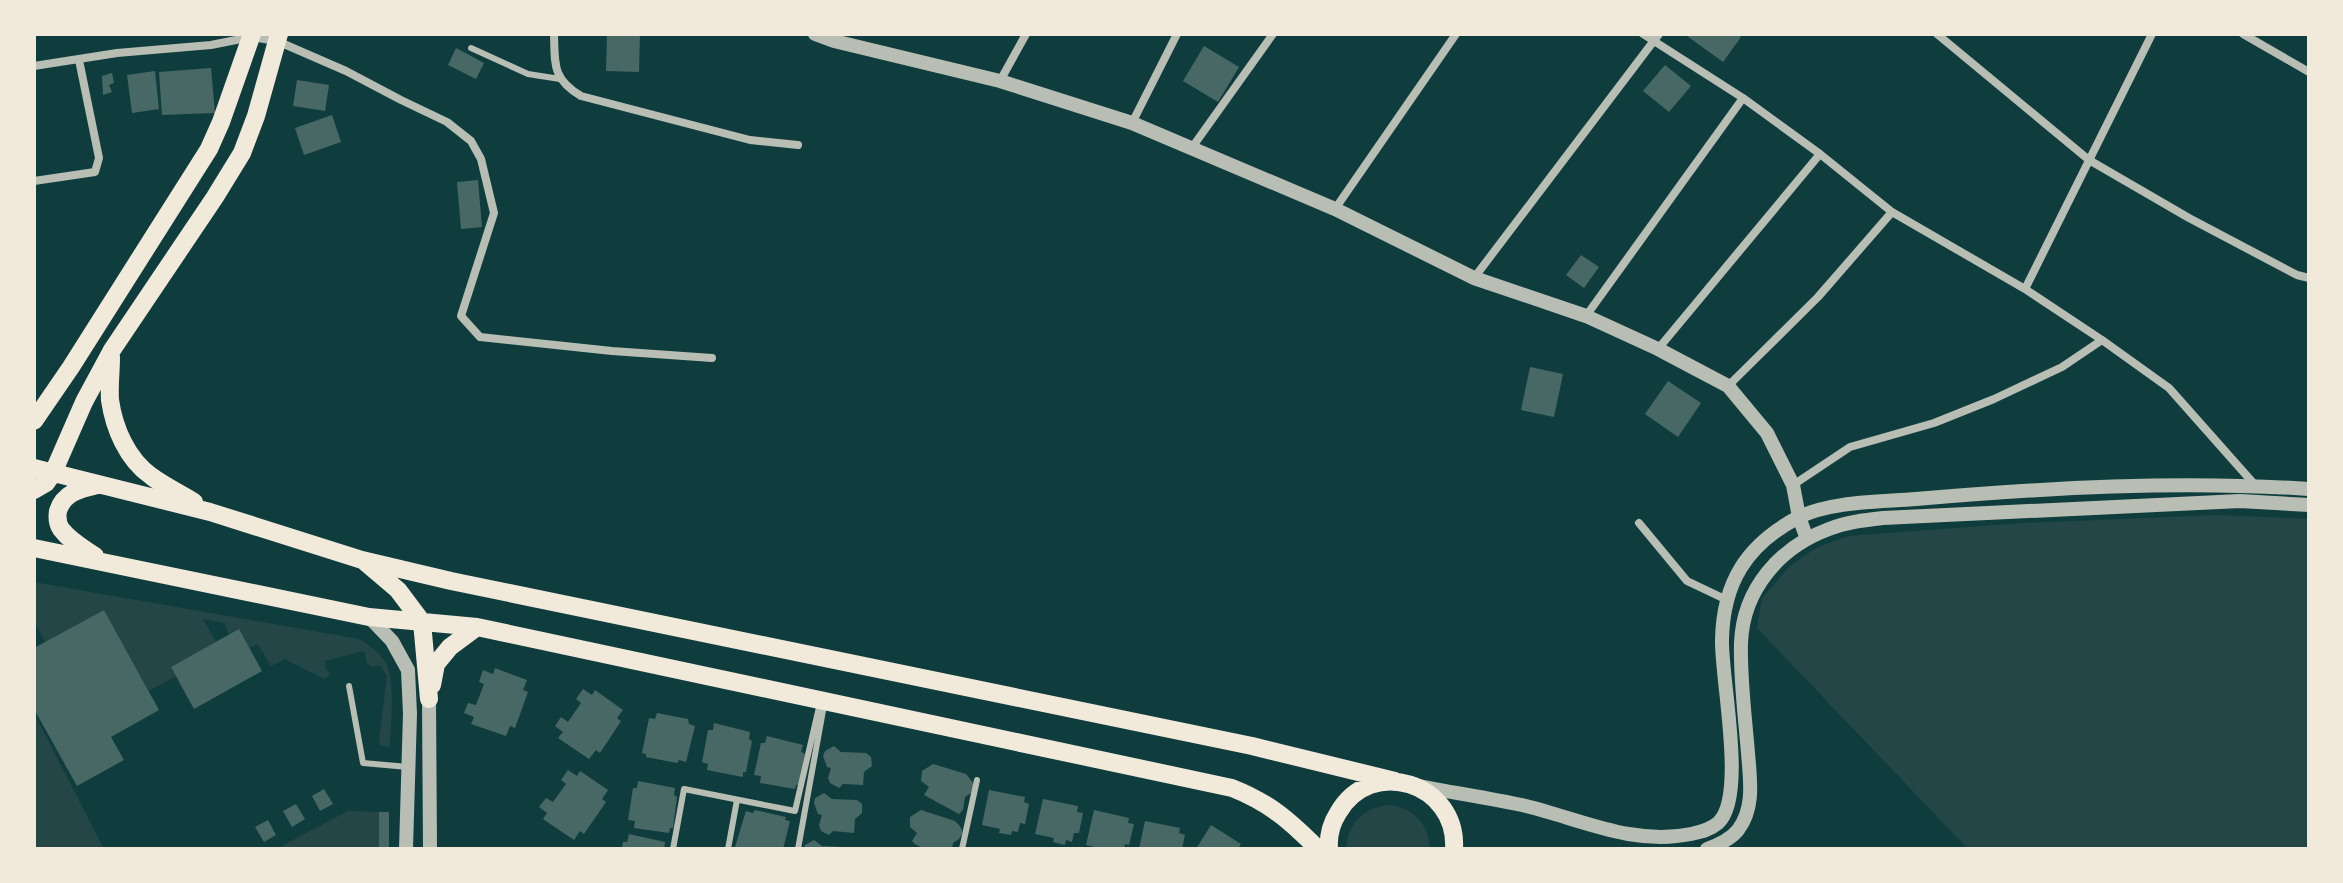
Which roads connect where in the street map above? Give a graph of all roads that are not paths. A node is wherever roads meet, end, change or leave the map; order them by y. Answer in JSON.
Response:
{"nodes":[{"id":1,"x":554,"y":34,"type":"edge"},
{"id":2,"x":815,"y":34,"type":"edge"},
{"id":3,"x":1026,"y":34,"type":"edge"},
{"id":4,"x":1177,"y":34,"type":"edge"},
{"id":5,"x":1273,"y":34,"type":"edge"},
{"id":6,"x":1456,"y":34,"type":"edge"},
{"id":7,"x":1643,"y":34,"type":"edge"},
{"id":8,"x":1937,"y":34,"type":"edge"},
{"id":9,"x":2152,"y":34,"type":"edge"},
{"id":10,"x":2243,"y":34,"type":"edge"},
{"id":11,"x":252,"y":36,"type":"edge"},
{"id":12,"x":1657,"y":37,"type":"edge"},
{"id":13,"x":278,"y":38,"type":"edge"},
{"id":14,"x":837,"y":38,"type":"edge"},
{"id":15,"x":471,"y":48,"type":"dead end"},
{"id":16,"x":79,"y":60,"type":"junction"},
{"id":17,"x":34,"y":66,"type":"edge"},
{"id":18,"x":2309,"y":72,"type":"edge"},
{"id":19,"x":560,"y":79,"type":"junction"},
{"id":20,"x":1000,"y":81,"type":"junction"},
{"id":21,"x":1743,"y":98,"type":"junction"},
{"id":22,"x":1132,"y":123,"type":"junction"},
{"id":23,"x":798,"y":145,"type":"dead end"},
{"id":24,"x":1191,"y":149,"type":"junction"},
{"id":25,"x":1820,"y":154,"type":"junction"},
{"id":26,"x":2089,"y":160,"type":"junction"},
{"id":27,"x":34,"y":181,"type":"edge"},
{"id":28,"x":1335,"y":209,"type":"junction"},
{"id":29,"x":1892,"y":212,"type":"junction"},
{"id":30,"x":1474,"y":278,"type":"junction"},
{"id":31,"x":2309,"y":278,"type":"edge"},
{"id":32,"x":2025,"y":289,"type":"junction"},
{"id":33,"x":1586,"y":316,"type":"junction"},
{"id":34,"x":2102,"y":340,"type":"junction"},
{"id":35,"x":1658,"y":349,"type":"junction"},
{"id":36,"x":112,"y":350,"type":"junction"},
{"id":37,"x":712,"y":358,"type":"dead end"},
{"id":38,"x":71,"y":367,"type":"junction"},
{"id":39,"x":1728,"y":386,"type":"junction"},
{"id":40,"x":34,"y":397,"type":"edge"},
{"id":41,"x":34,"y":421,"type":"edge"},
{"id":42,"x":34,"y":468,"type":"edge"},
{"id":43,"x":53,"y":473,"type":"junction"},
{"id":44,"x":101,"y":485,"type":"junction"},
{"id":45,"x":1793,"y":485,"type":"junction"},
{"id":46,"x":2255,"y":485,"type":"junction"},
{"id":47,"x":2309,"y":489,"type":"edge"},
{"id":48,"x":34,"y":490,"type":"edge"},
{"id":49,"x":2309,"y":505,"type":"edge"},
{"id":50,"x":210,"y":512,"type":"junction"},
{"id":51,"x":1799,"y":517,"type":"junction"},
{"id":52,"x":1639,"y":523,"type":"dead end"},
{"id":53,"x":1807,"y":539,"type":"junction"},
{"id":54,"x":34,"y":547,"type":"edge"},
{"id":55,"x":362,"y":560,"type":"junction"},
{"id":56,"x":104,"y":562,"type":"junction"},
{"id":57,"x":1727,"y":600,"type":"junction"},
{"id":58,"x":369,"y":617,"type":"junction"},
{"id":59,"x":422,"y":622,"type":"junction"},
{"id":60,"x":477,"y":627,"type":"junction"},
{"id":61,"x":349,"y":686,"type":"dead end"},
{"id":62,"x":429,"y":699,"type":"junction"},
{"id":63,"x":823,"y":701,"type":"junction"},
{"id":64,"x":408,"y":767,"type":"junction"},
{"id":65,"x":977,"y":780,"type":"dead end"},
{"id":66,"x":1395,"y":781,"type":"junction"},
{"id":67,"x":1414,"y":785,"type":"junction"},
{"id":68,"x":737,"y":800,"type":"junction"},
{"id":69,"x":406,"y":849,"type":"edge"},
{"id":70,"x":430,"y":849,"type":"edge"},
{"id":71,"x":673,"y":849,"type":"edge"},
{"id":72,"x":728,"y":849,"type":"edge"},
{"id":73,"x":798,"y":849,"type":"edge"},
{"id":74,"x":962,"y":849,"type":"edge"},
{"id":75,"x":1318,"y":849,"type":"edge"},
{"id":76,"x":1329,"y":849,"type":"edge"},
{"id":77,"x":1454,"y":849,"type":"edge"},
{"id":78,"x":1707,"y":849,"type":"edge"}],
"edges":[{"from":1,"to":19,"type":"street"},
{"from":2,"to":14,"type":"street"},
{"from":3,"to":20,"type":"street"},
{"from":4,"to":22,"type":"street"},
{"from":5,"to":24,"type":"street"},
{"from":6,"to":28,"type":"street"},
{"from":7,"to":12,"type":"street"},
{"from":8,"to":26,"type":"street"},
{"from":9,"to":26,"type":"street"},
{"from":10,"to":18,"type":"street"},
{"from":11,"to":13,"type":"street"},
{"from":11,"to":16,"type":"street"},
{"from":11,"to":38,"type":"main road"},
{"from":12,"to":21,"type":"street"},
{"from":12,"to":30,"type":"street"},
{"from":13,"to":36,"type":"main road"},
{"from":13,"to":37,"type":"street"},
{"from":14,"to":20,"type":"street"},
{"from":15,"to":19,"type":"lane"},
{"from":16,"to":17,"type":"street"},
{"from":16,"to":27,"type":"street"},
{"from":19,"to":23,"type":"street"},
{"from":20,"to":22,"type":"street"},
{"from":21,"to":25,"type":"street"},
{"from":21,"to":33,"type":"street"},
{"from":22,"to":24,"type":"street"},
{"from":24,"to":28,"type":"street"},
{"from":25,"to":29,"type":"street"},
{"from":25,"to":35,"type":"street"},
{"from":26,"to":31,"type":"street"},
{"from":26,"to":32,"type":"street"},
{"from":28,"to":30,"type":"street"},
{"from":29,"to":32,"type":"street"},
{"from":29,"to":39,"type":"street"},
{"from":30,"to":33,"type":"street"},
{"from":32,"to":34,"type":"street"},
{"from":33,"to":35,"type":"street"},
{"from":34,"to":45,"type":"street"},
{"from":34,"to":46,"type":"street"},
{"from":35,"to":39,"type":"street"},
{"from":36,"to":43,"type":"main road"},
{"from":36,"to":50,"type":"main road"},
{"from":38,"to":40,"type":"main road"},
{"from":38,"to":41,"type":"main road"},
{"from":39,"to":45,"type":"street"},
{"from":42,"to":43,"type":"main road"},
{"from":43,"to":44,"type":"main road"},
{"from":43,"to":48,"type":"main road"},
{"from":44,"to":50,"type":"main road"},
{"from":44,"to":56,"type":"main road"},
{"from":45,"to":51,"type":"street"},
{"from":46,"to":47,"type":"street"},
{"from":46,"to":51,"type":"street"},
{"from":49,"to":53,"type":"street"},
{"from":50,"to":55,"type":"main road"},
{"from":51,"to":53,"type":"street"},
{"from":51,"to":57,"type":"street"},
{"from":52,"to":57,"type":"street"},
{"from":53,"to":78,"type":"street"},
{"from":54,"to":56,"type":"main road"},
{"from":55,"to":59,"type":"main road"},
{"from":55,"to":66,"type":"main road"},
{"from":56,"to":58,"type":"main road"},
{"from":57,"to":67,"type":"street"},
{"from":58,"to":59,"type":"main road"},
{"from":58,"to":64,"type":"street"},
{"from":59,"to":60,"type":"main road"},
{"from":59,"to":62,"type":"main road"},
{"from":60,"to":62,"type":"main road"},
{"from":60,"to":63,"type":"main road"},
{"from":61,"to":64,"type":"lane"},
{"from":62,"to":70,"type":"street"},
{"from":63,"to":68,"type":"lane"},
{"from":63,"to":73,"type":"lane"},
{"from":63,"to":75,"type":"main road"},
{"from":64,"to":69,"type":"street"},
{"from":65,"to":74,"type":"lane"},
{"from":66,"to":67,"type":"main road"},
{"from":66,"to":76,"type":"main road"},
{"from":67,"to":77,"type":"main road"},
{"from":68,"to":71,"type":"lane"},
{"from":68,"to":72,"type":"lane"}]}
